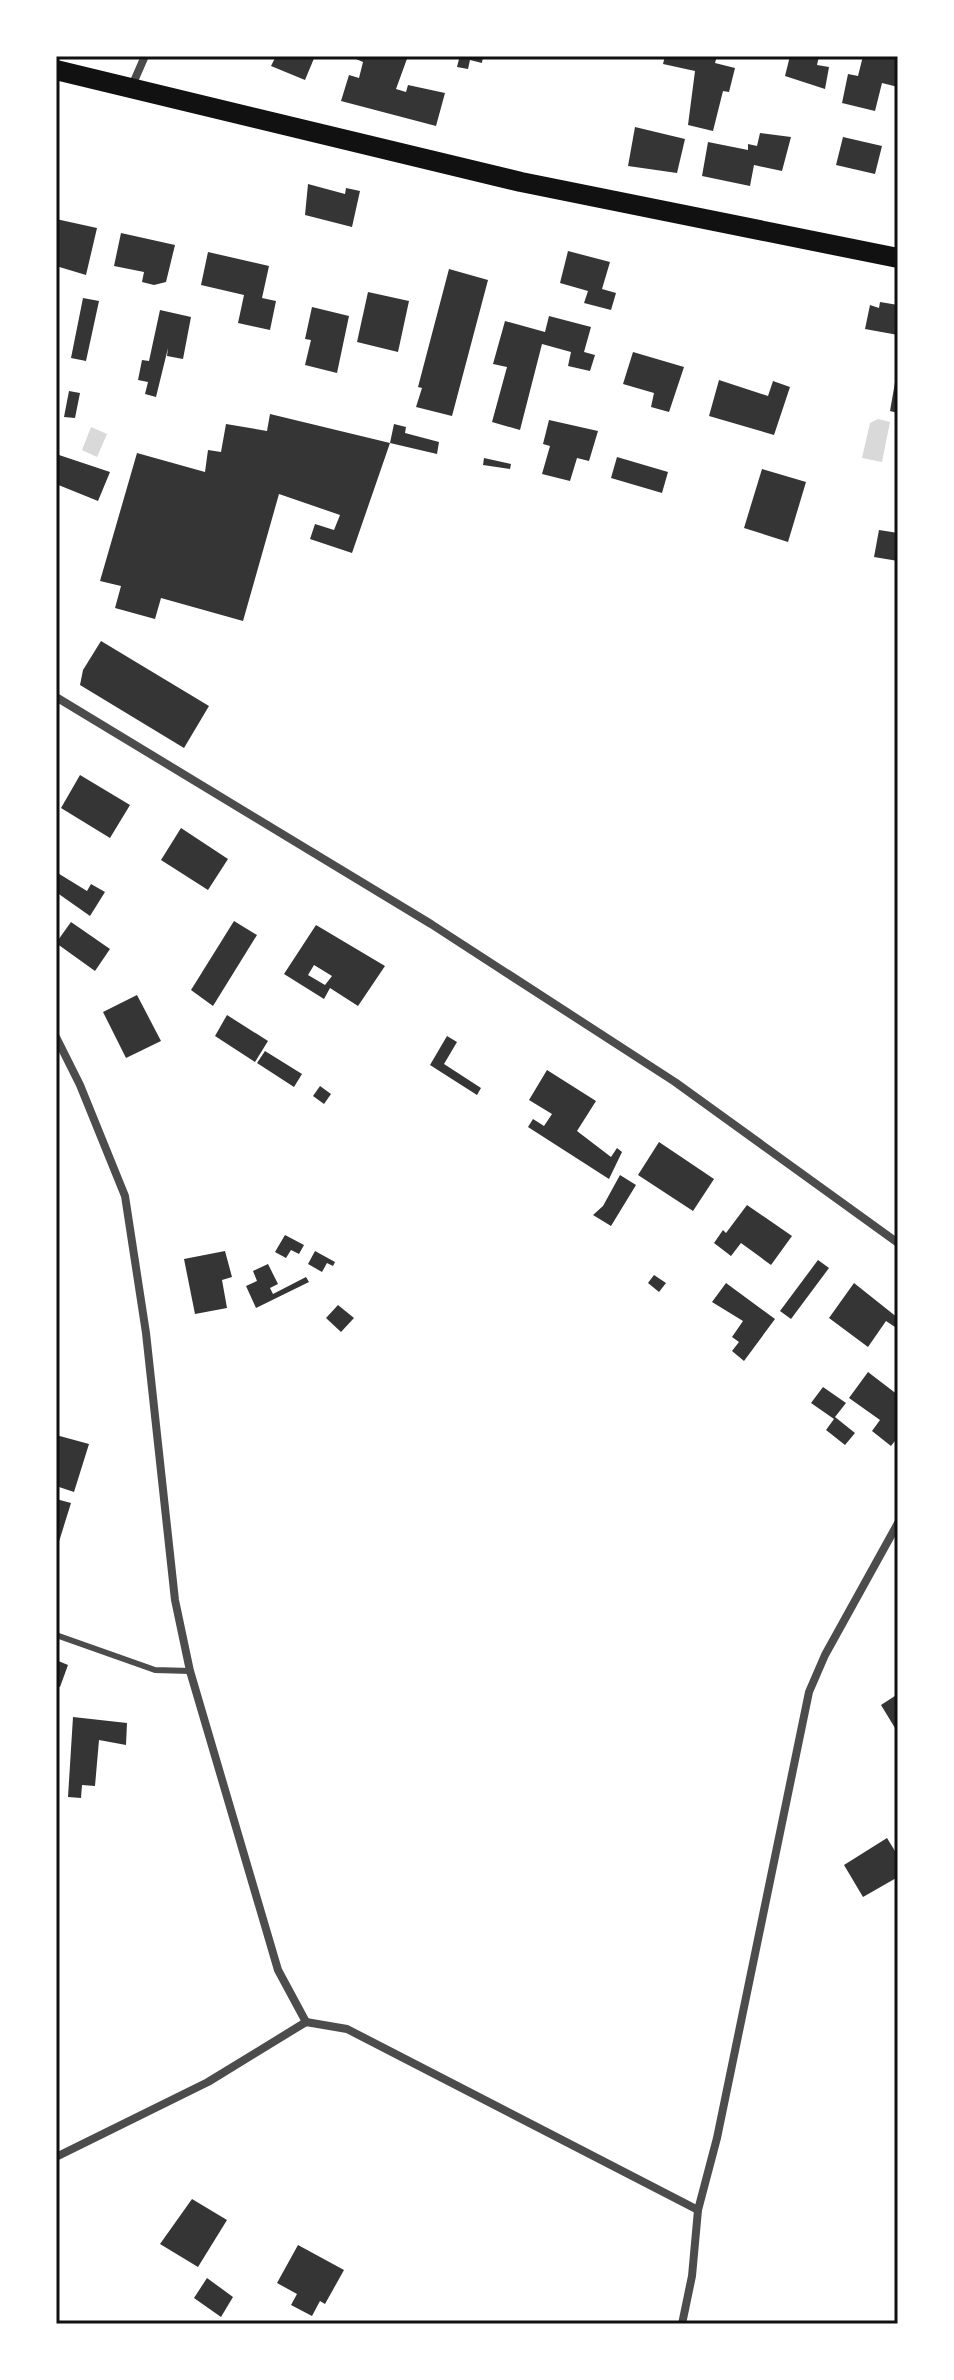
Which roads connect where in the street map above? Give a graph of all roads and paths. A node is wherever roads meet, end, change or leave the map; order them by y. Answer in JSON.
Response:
{"nodes":[{"id":1,"x":145,"y":56,"type":"edge"},
{"id":2,"x":56,"y":70,"type":"edge"},
{"id":3,"x":131,"y":89,"type":"junction"},
{"id":4,"x":898,"y":258,"type":"edge"},
{"id":5,"x":56,"y":697,"type":"edge"},
{"id":6,"x":56,"y":1037,"type":"edge"},
{"id":7,"x":898,"y":1243,"type":"edge"},
{"id":8,"x":898,"y":1523,"type":"edge"},
{"id":9,"x":56,"y":1635,"type":"edge"},
{"id":10,"x":190,"y":1671,"type":"junction"},
{"id":11,"x":306,"y":2022,"type":"junction"},
{"id":12,"x":56,"y":2157,"type":"edge"},
{"id":13,"x":698,"y":2210,"type":"junction"},
{"id":14,"x":682,"y":2324,"type":"edge"}],
"edges":[{"from":1,"to":3,"type":"street"},
{"from":2,"to":3,"type":"main road"},
{"from":3,"to":4,"type":"main road"},
{"from":5,"to":7,"type":"street"},
{"from":6,"to":10,"type":"street"},
{"from":8,"to":13,"type":"street"},
{"from":9,"to":10,"type":"lane"},
{"from":10,"to":11,"type":"street"},
{"from":11,"to":12,"type":"street"},
{"from":11,"to":13,"type":"street"},
{"from":13,"to":14,"type":"street"}]}
